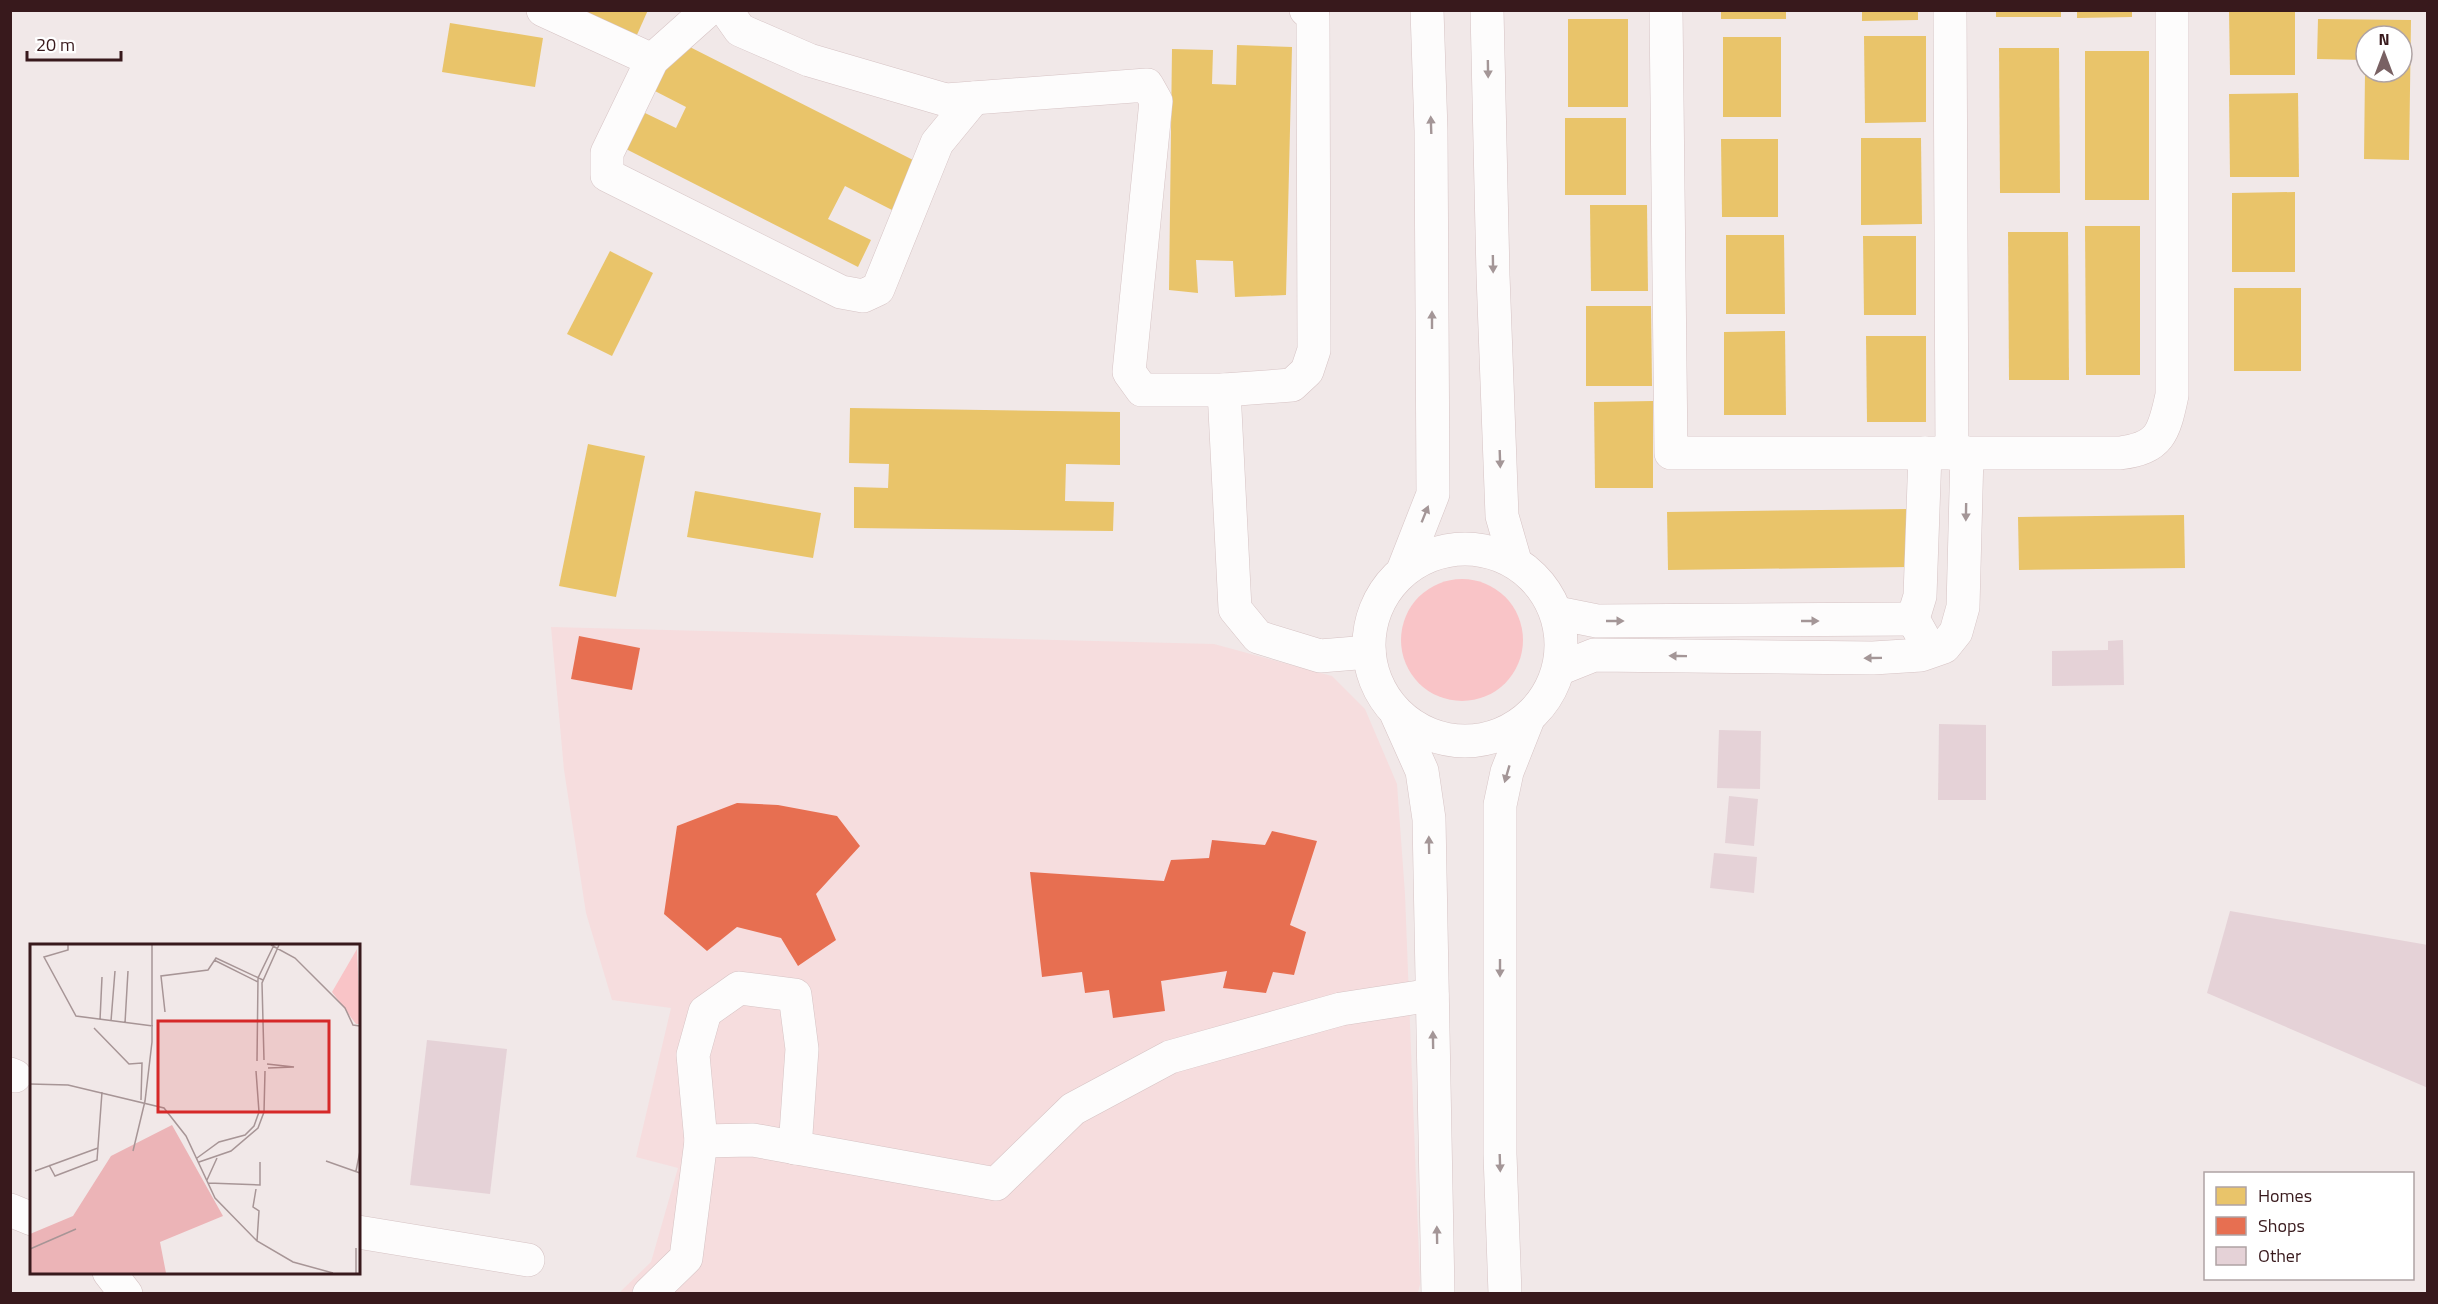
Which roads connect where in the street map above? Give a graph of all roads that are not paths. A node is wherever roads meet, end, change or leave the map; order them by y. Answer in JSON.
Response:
{"nodes":[{"id":1,"x":543,"y":10,"type":"edge"},
{"id":2,"x":708,"y":10,"type":"edge"},
{"id":3,"x":726,"y":10,"type":"edge"},
{"id":4,"x":1306,"y":10,"type":"edge"},
{"id":5,"x":1426,"y":10,"type":"edge"},
{"id":6,"x":1487,"y":10,"type":"edge"},
{"id":7,"x":1666,"y":10,"type":"edge"},
{"id":8,"x":1950,"y":10,"type":"edge"},
{"id":9,"x":2172,"y":10,"type":"edge"},
{"id":10,"x":652,"y":60,"type":"junction"},
{"id":11,"x":974,"y":98,"type":"junction"},
{"id":12,"x":1224,"y":390,"type":"junction"},
{"id":13,"x":1948,"y":453,"type":"junction"},
{"id":14,"x":1515,"y":561,"type":"junction"},
{"id":15,"x":1404,"y":568,"type":"junction"},
{"id":16,"x":1557,"y":612,"type":"junction"},
{"id":17,"x":1913,"y":619,"type":"junction"},
{"id":18,"x":1369,"y":652,"type":"junction"},
{"id":19,"x":1930,"y":652,"type":"junction"},
{"id":20,"x":1559,"y":669,"type":"junction"},
{"id":21,"x":1396,"y":715,"type":"junction"},
{"id":22,"x":1528,"y":719,"type":"junction"},
{"id":23,"x":1432,"y":994,"type":"junction"},
{"id":24,"x":701,"y":1141,"type":"junction"},
{"id":25,"x":795,"y":1148,"type":"junction"},
{"id":26,"x":360,"y":1232,"type":"edge"},
{"id":27,"x":528,"y":1260,"type":"dead end"},
{"id":28,"x":111,"y":1274,"type":"edge"},
{"id":29,"x":126,"y":1293,"type":"edge"},
{"id":30,"x":649,"y":1293,"type":"edge"},
{"id":31,"x":1438,"y":1293,"type":"edge"},
{"id":32,"x":1505,"y":1293,"type":"edge"}],
"edges":[{"from":1,"to":10,"type":"street"},
{"from":2,"to":10,"type":"street"},
{"from":3,"to":11,"type":"street"},
{"from":4,"to":12,"type":"street"},
{"from":15,"to":5,"type":"street","one_way":true},
{"from":6,"to":14,"type":"street","one_way":true},
{"from":7,"to":13,"type":"street"},
{"from":8,"to":13,"type":"street"},
{"from":9,"to":13,"type":"street"},
{"from":10,"to":11,"type":"street"},
{"from":11,"to":12,"type":"street"},
{"from":12,"to":18,"type":"street"},
{"from":13,"to":17,"type":"street"},
{"from":13,"to":19,"type":"street","one_way":true},
{"from":14,"to":15,"type":"street"},
{"from":14,"to":16,"type":"street"},
{"from":15,"to":18,"type":"street"},
{"from":16,"to":17,"type":"street","one_way":true},
{"from":16,"to":20,"type":"street"},
{"from":17,"to":19,"type":"street"},
{"from":18,"to":21,"type":"street"},
{"from":19,"to":20,"type":"street","one_way":true},
{"from":20,"to":22,"type":"street"},
{"from":21,"to":22,"type":"street"},
{"from":23,"to":21,"type":"street","one_way":true},
{"from":22,"to":32,"type":"street","one_way":true},
{"from":23,"to":25,"type":"street"},
{"from":31,"to":23,"type":"street","one_way":true},
{"from":24,"to":25,"type":"street"},
{"from":24,"to":25,"type":"street"},
{"from":24,"to":30,"type":"street"},
{"from":26,"to":27,"type":"street"},
{"from":28,"to":29,"type":"street"}]}
